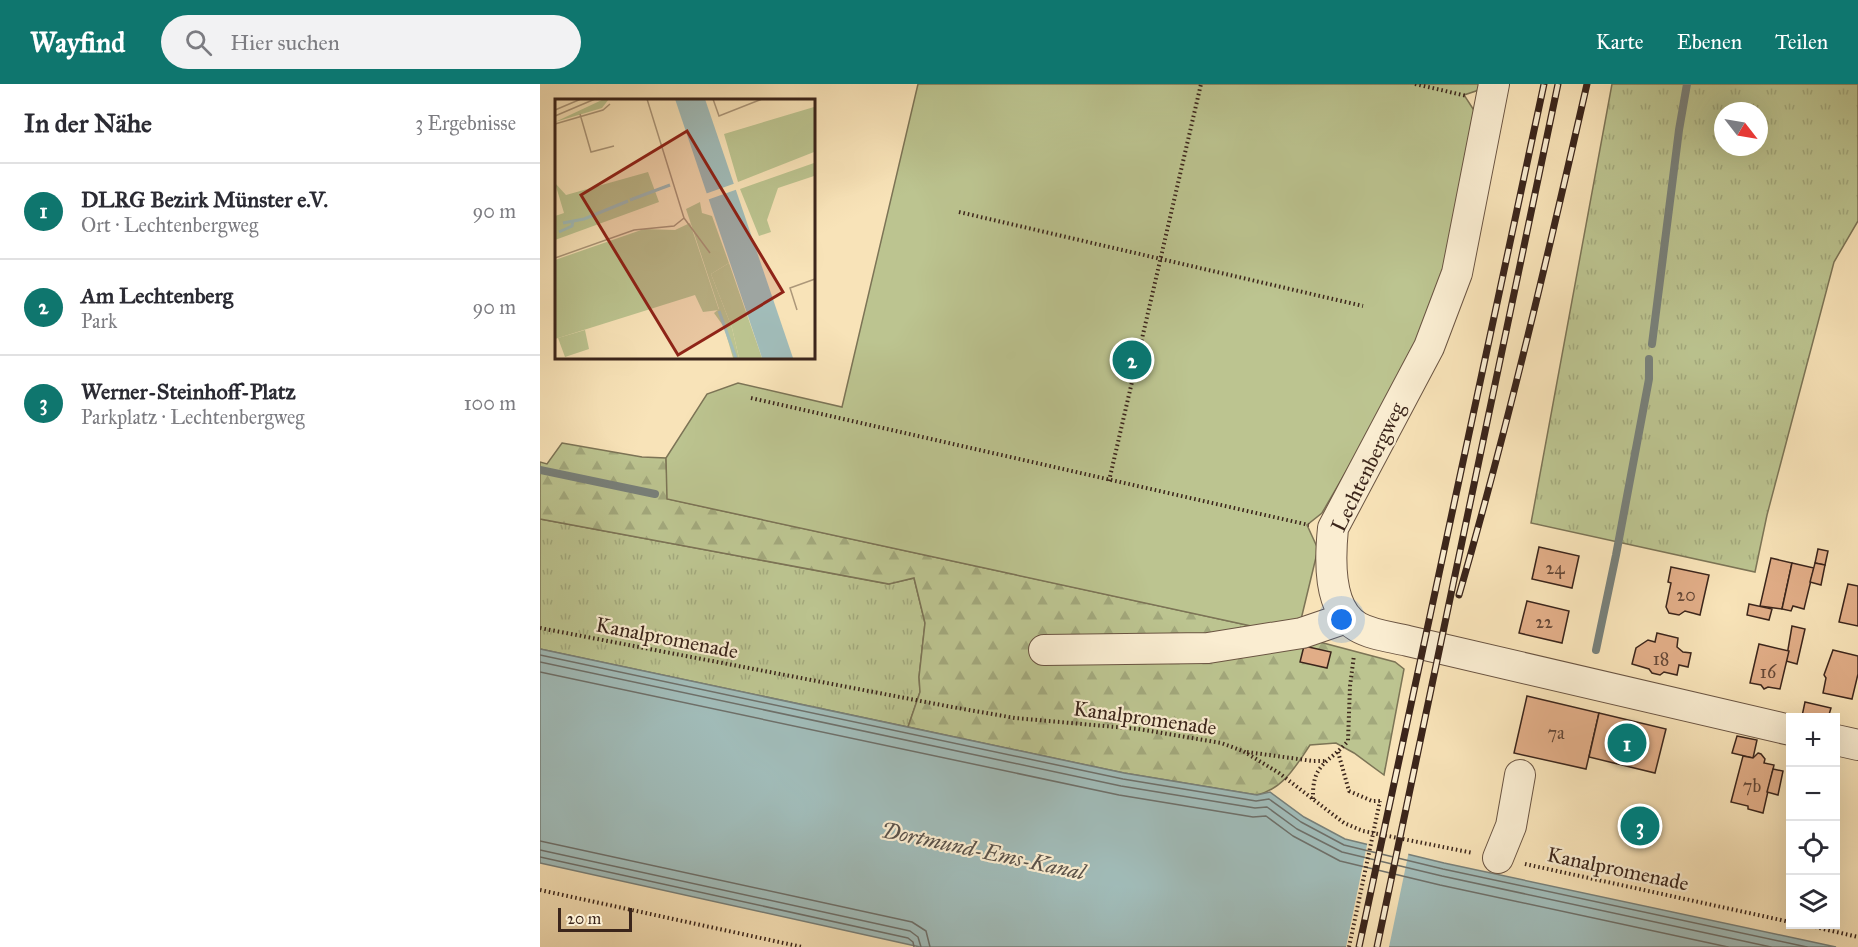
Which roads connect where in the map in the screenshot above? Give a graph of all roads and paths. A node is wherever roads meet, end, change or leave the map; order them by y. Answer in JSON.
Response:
{"nodes":[{"id":1,"x":1201,"y":84,"type":"edge"},
{"id":2,"x":1415,"y":84,"type":"edge"},
{"id":3,"x":1492,"y":94,"type":"edge"},
{"id":4,"x":959,"y":212,"type":"dead end"},
{"id":5,"x":1160,"y":259,"type":"junction"},
{"id":6,"x":1364,"y":306,"type":"dead end"},
{"id":7,"x":751,"y":398,"type":"dead end"},
{"id":8,"x":1109,"y":481,"type":"junction"},
{"id":9,"x":1306,"y":525,"type":"dead end"},
{"id":10,"x":1353,"y":623,"type":"junction"},
{"id":11,"x":540,"y":628,"type":"edge"},
{"id":12,"x":1044,"y":650,"type":"dead end"},
{"id":13,"x":1786,"y":729,"type":"edge"},
{"id":14,"x":1840,"y":741,"type":"edge"},
{"id":15,"x":1858,"y":745,"type":"edge"},
{"id":16,"x":1243,"y":751,"type":"junction"},
{"id":17,"x":1338,"y":753,"type":"junction"},
{"id":18,"x":1326,"y":761,"type":"junction"},
{"id":19,"x":1520,"y":775,"type":"dead end"},
{"id":20,"x":1313,"y":799,"type":"junction"},
{"id":21,"x":1498,"y":858,"type":"junction"},
{"id":22,"x":540,"y":890,"type":"edge"},
{"id":23,"x":1786,"y":921,"type":"edge"},
{"id":24,"x":1824,"y":929,"type":"edge"},
{"id":25,"x":1858,"y":937,"type":"edge"},
{"id":26,"x":802,"y":947,"type":"edge"},
{"id":27,"x":1349,"y":947,"type":"edge"}],
"edges":[{"from":1,"to":5,"type":"path"},
{"from":2,"to":3,"type":"path"},
{"from":3,"to":10,"type":"street","name":"Lechtenbergweg"},
{"from":4,"to":5,"type":"path"},
{"from":5,"to":6,"type":"path"},
{"from":5,"to":8,"type":"path"},
{"from":7,"to":8,"type":"path"},
{"from":8,"to":9,"type":"path"},
{"from":10,"to":12,"type":"street"},
{"from":10,"to":13,"type":"street"},
{"from":10,"to":17,"type":"path"},
{"from":11,"to":16,"type":"path","name":"Kanalpromenade"},
{"from":14,"to":15,"type":"street"},
{"from":16,"to":18,"type":"path"},
{"from":16,"to":20,"type":"path","name":"Kanalpromenade"},
{"from":17,"to":18,"type":"path"},
{"from":17,"to":27,"type":"path","bridge":true},
{"from":18,"to":20,"type":"path"},
{"from":19,"to":21,"type":"street"},
{"from":20,"to":21,"type":"path","name":"Kanalpromenade"},
{"from":21,"to":23,"type":"path","name":"Kanalpromenade"},
{"from":22,"to":26,"type":"path"},
{"from":24,"to":25,"type":"path"}]}
